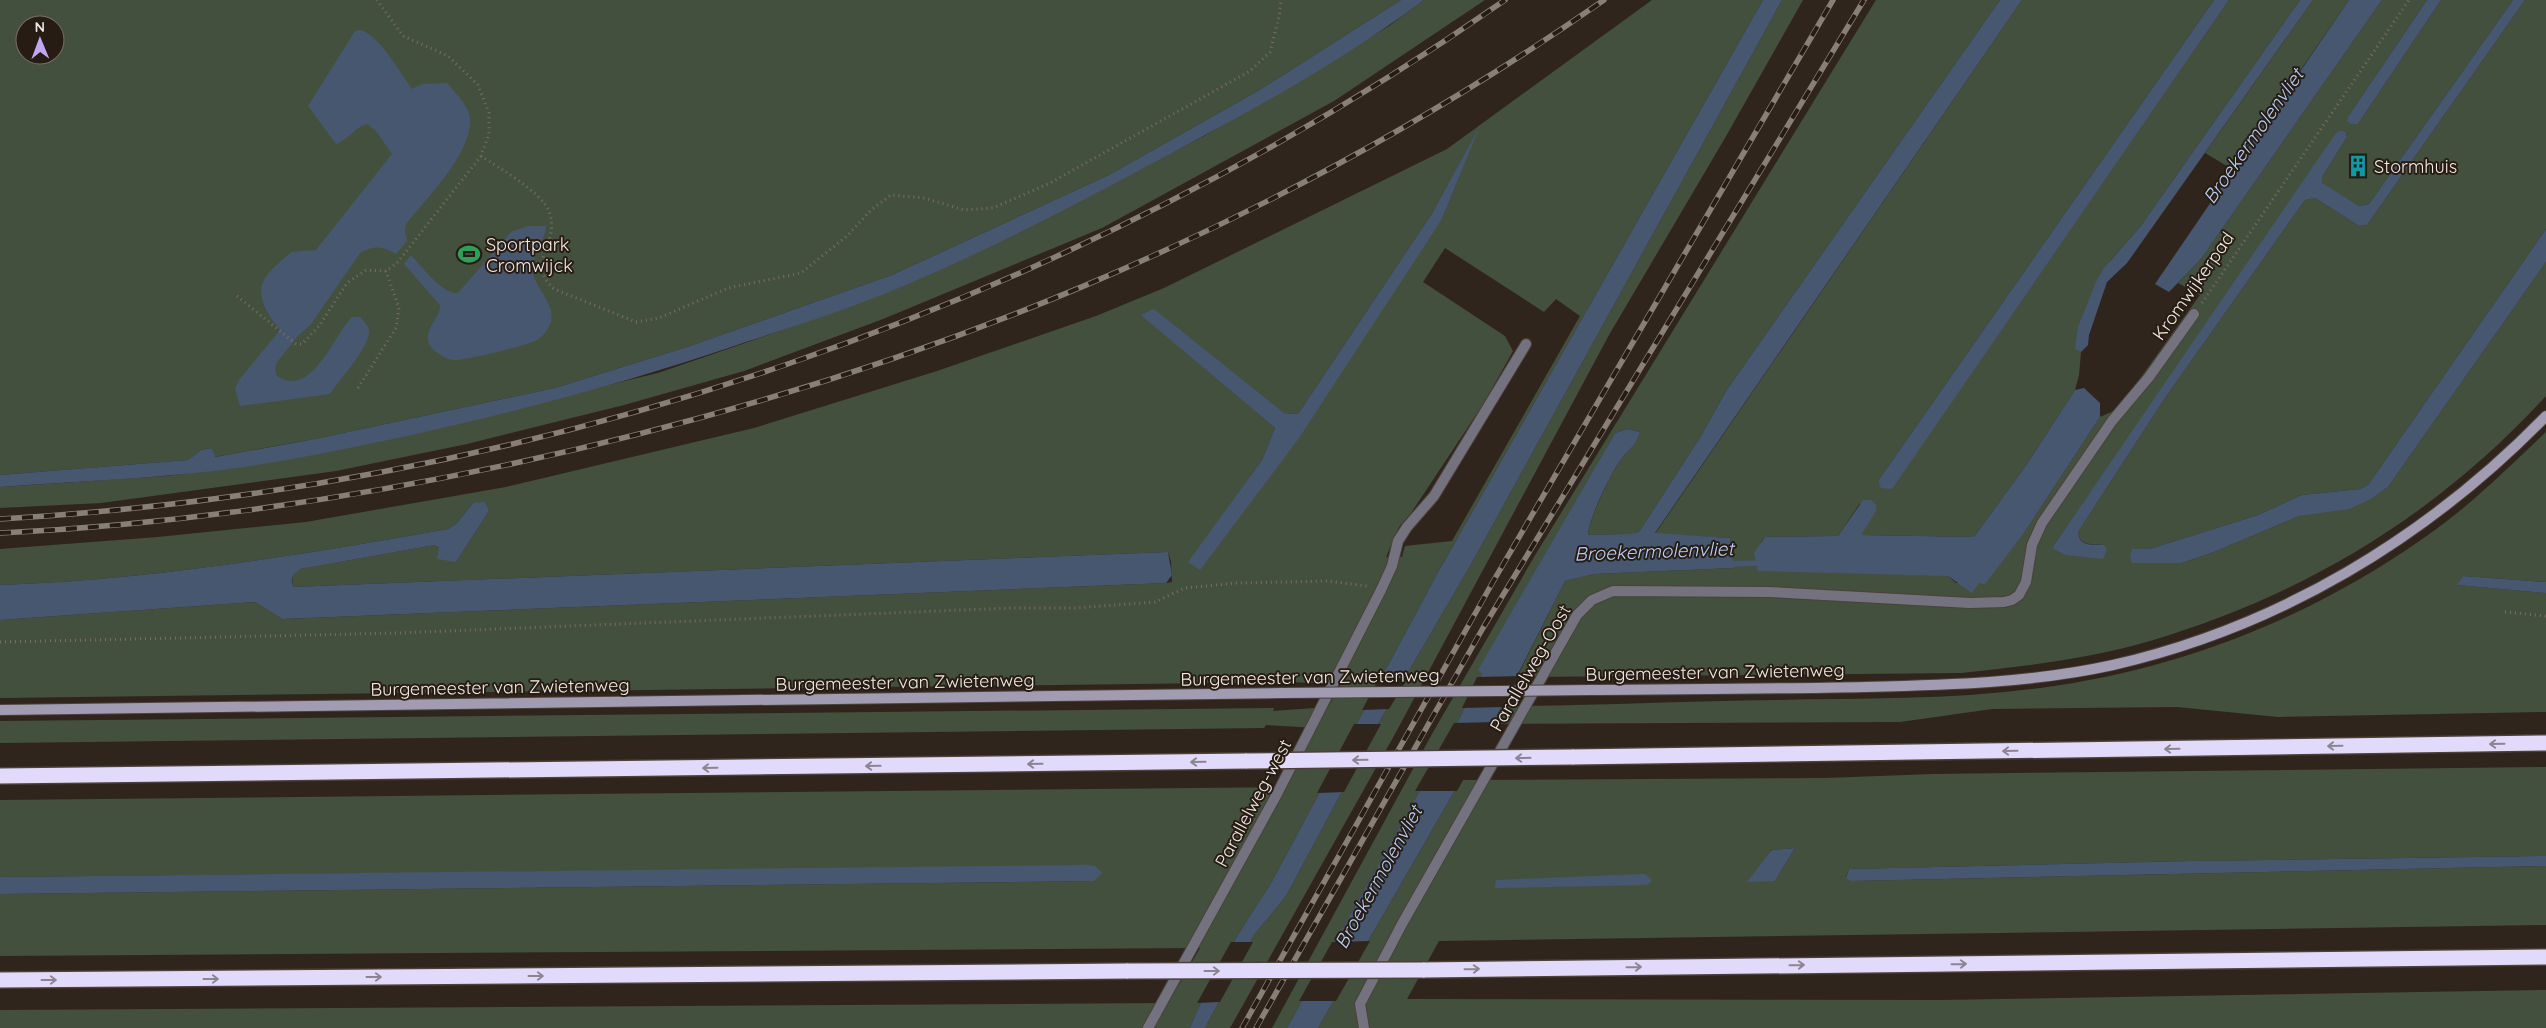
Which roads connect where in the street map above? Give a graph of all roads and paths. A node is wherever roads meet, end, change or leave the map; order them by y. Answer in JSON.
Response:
{"nodes":[{"id":1,"x":377,"y":0,"type":"edge"},
{"id":2,"x":1281,"y":0,"type":"edge"},
{"id":3,"x":2409,"y":0,"type":"edge"},
{"id":4,"x":481,"y":156,"type":"junction"},
{"id":5,"x":386,"y":271,"type":"junction"},
{"id":6,"x":237,"y":296,"type":"dead end"},
{"id":7,"x":2194,"y":314,"type":"joint"},
{"id":8,"x":1526,"y":344,"type":"dead end"},
{"id":9,"x":358,"y":388,"type":"dead end"},
{"id":10,"x":2546,"y":416,"type":"edge"},
{"id":11,"x":1382,"y":590,"type":"junction"},
{"id":12,"x":2019,"y":595,"type":"joint"},
{"id":13,"x":2505,"y":612,"type":"dead end"},
{"id":14,"x":2546,"y":616,"type":"edge"},
{"id":15,"x":0,"y":642,"type":"edge"},
{"id":16,"x":0,"y":710,"type":"edge"},
{"id":17,"x":2546,"y":743,"type":"edge"},
{"id":18,"x":0,"y":776,"type":"edge"},
{"id":19,"x":2546,"y":957,"type":"edge"},
{"id":20,"x":0,"y":980,"type":"edge"},
{"id":21,"x":1148,"y":1028,"type":"edge"},
{"id":22,"x":1364,"y":1028,"type":"edge"}],
"edges":[{"from":1,"to":4,"type":"path"},
{"from":2,"to":4,"type":"path"},
{"from":3,"to":7,"type":"path","name":"Kromwijkerpad"},
{"from":4,"to":5,"type":"path"},
{"from":5,"to":6,"type":"path"},
{"from":5,"to":9,"type":"path"},
{"from":7,"to":12,"type":"street","name":"Kromwijkerpad"},
{"from":8,"to":11,"type":"street","name":"Parallelweg-west"},
{"from":10,"to":16,"type":"main road","name":"Burgemeester van Zwietenweg","bridge":true},
{"from":11,"to":15,"type":"path"},
{"from":11,"to":21,"type":"street","name":"Parallelweg-west"},
{"from":12,"to":22,"type":"street","name":"Parallelweg-Oost"},
{"from":13,"to":14,"type":"path"},
{"from":17,"to":18,"type":"highway","one_way":true,"bridge":true},
{"from":20,"to":19,"type":"highway","one_way":true,"bridge":true}]}
